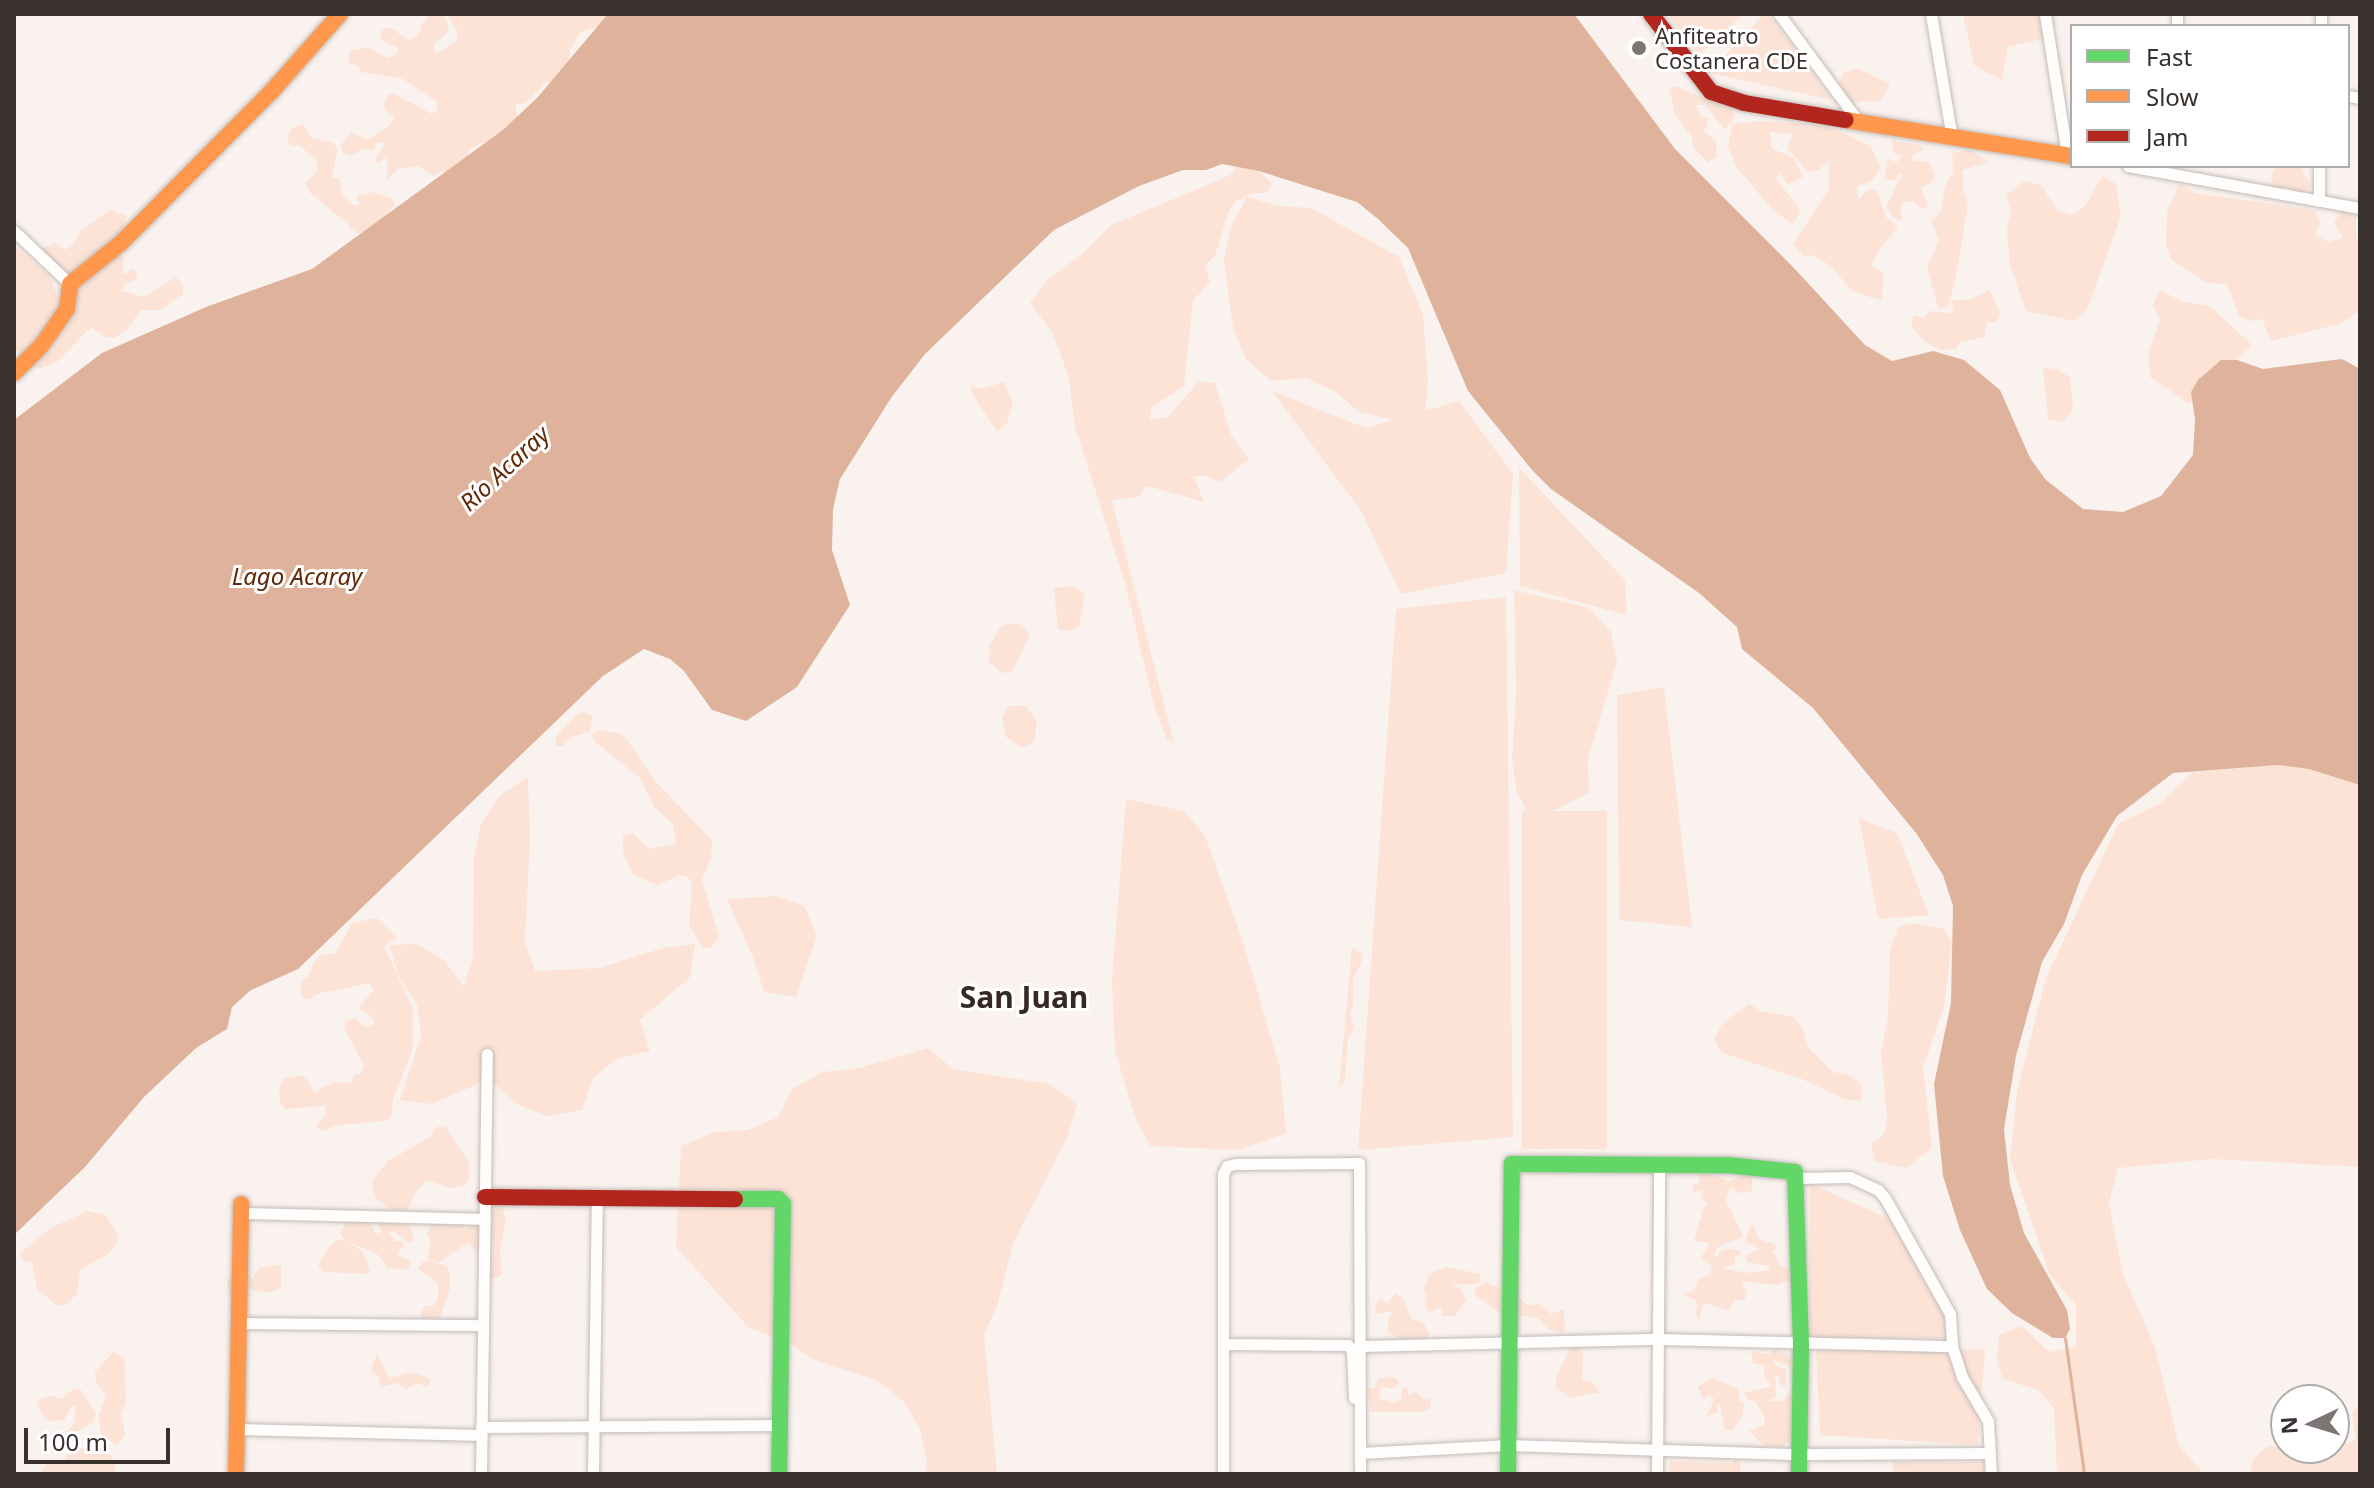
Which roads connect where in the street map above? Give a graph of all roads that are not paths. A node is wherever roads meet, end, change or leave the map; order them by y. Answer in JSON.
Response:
{"nodes":[{"id":1,"x":340,"y":14,"type":"edge"},
{"id":2,"x":1651,"y":14,"type":"edge"},
{"id":3,"x":1779,"y":14,"type":"edge"},
{"id":4,"x":1931,"y":14,"type":"edge"},
{"id":5,"x":2045,"y":14,"type":"edge"},
{"id":6,"x":1860,"y":122,"type":"junction"},
{"id":7,"x":1952,"y":138,"type":"junction"},
{"id":8,"x":2070,"y":155,"type":"edge"},
{"id":9,"x":2152,"y":168,"type":"edge"},
{"id":10,"x":2319,"y":168,"type":"edge"},
{"id":11,"x":2176,"y":170,"type":"edge"},
{"id":12,"x":2319,"y":201,"type":"junction"},
{"id":13,"x":2360,"y":208,"type":"edge"},
{"id":14,"x":14,"y":231,"type":"edge"},
{"id":15,"x":70,"y":284,"type":"junction"},
{"id":16,"x":14,"y":373,"type":"edge"},
{"id":17,"x":487,"y":1054,"type":"dead end"},
{"id":18,"x":1659,"y":1164,"type":"junction"},
{"id":19,"x":1797,"y":1178,"type":"junction"},
{"id":20,"x":485,"y":1197,"type":"junction"},
{"id":21,"x":597,"y":1197,"type":"junction"},
{"id":22,"x":241,"y":1208,"type":"joint"},
{"id":23,"x":485,"y":1219,"type":"junction"},
{"id":24,"x":239,"y":1323,"type":"junction"},
{"id":25,"x":483,"y":1325,"type":"junction"},
{"id":26,"x":1659,"y":1339,"type":"junction"},
{"id":27,"x":1510,"y":1341,"type":"junction"},
{"id":28,"x":1223,"y":1344,"type":"junction"},
{"id":29,"x":1801,"y":1345,"type":"junction"},
{"id":30,"x":1362,"y":1346,"type":"junction"},
{"id":31,"x":1952,"y":1346,"type":"junction"},
{"id":32,"x":779,"y":1425,"type":"junction"},
{"id":33,"x":594,"y":1426,"type":"junction"},
{"id":34,"x":1361,"y":1428,"type":"junction"},
{"id":35,"x":237,"y":1429,"type":"junction"},
{"id":36,"x":481,"y":1431,"type":"junction"},
{"id":37,"x":1508,"y":1445,"type":"junction"},
{"id":38,"x":1658,"y":1450,"type":"junction"},
{"id":39,"x":1360,"y":1453,"type":"junction"},
{"id":40,"x":1990,"y":1453,"type":"junction"},
{"id":41,"x":1799,"y":1454,"type":"junction"},
{"id":42,"x":236,"y":1474,"type":"edge"},
{"id":43,"x":481,"y":1474,"type":"edge"},
{"id":44,"x":593,"y":1474,"type":"edge"},
{"id":45,"x":779,"y":1474,"type":"edge"},
{"id":46,"x":1223,"y":1474,"type":"edge"},
{"id":47,"x":1360,"y":1474,"type":"edge"},
{"id":48,"x":1508,"y":1474,"type":"edge"},
{"id":49,"x":1657,"y":1474,"type":"edge"},
{"id":50,"x":1799,"y":1474,"type":"edge"},
{"id":51,"x":1991,"y":1474,"type":"edge"}],
"edges":[{"from":1,"to":15,"type":"street"},
{"from":2,"to":6,"type":"street"},
{"from":3,"to":6,"type":"street"},
{"from":4,"to":7,"type":"street"},
{"from":5,"to":8,"type":"street"},
{"from":6,"to":7,"type":"street"},
{"from":7,"to":8,"type":"street"},
{"from":9,"to":11,"type":"street"},
{"from":10,"to":12,"type":"street"},
{"from":11,"to":12,"type":"street"},
{"from":12,"to":13,"type":"street"},
{"from":14,"to":15,"type":"street"},
{"from":15,"to":16,"type":"street"},
{"from":17,"to":20,"type":"street"},
{"from":18,"to":19,"type":"street"},
{"from":18,"to":26,"type":"street"},
{"from":18,"to":27,"type":"street"},
{"from":19,"to":29,"type":"street"},
{"from":19,"to":31,"type":"street"},
{"from":20,"to":21,"type":"street"},
{"from":20,"to":23,"type":"street"},
{"from":21,"to":32,"type":"street"},
{"from":21,"to":33,"type":"street"},
{"from":22,"to":23,"type":"street"},
{"from":22,"to":24,"type":"street"},
{"from":23,"to":25,"type":"street"},
{"from":24,"to":25,"type":"street"},
{"from":24,"to":35,"type":"street"},
{"from":25,"to":36,"type":"street"},
{"from":26,"to":27,"type":"street"},
{"from":26,"to":29,"type":"street"},
{"from":26,"to":38,"type":"street"},
{"from":27,"to":30,"type":"street"},
{"from":27,"to":37,"type":"street"},
{"from":28,"to":30,"type":"street"},
{"from":28,"to":34,"type":"street"},
{"from":28,"to":46,"type":"street"},
{"from":29,"to":31,"type":"street"},
{"from":29,"to":41,"type":"street"},
{"from":30,"to":34,"type":"street"},
{"from":31,"to":40,"type":"street"},
{"from":32,"to":33,"type":"street"},
{"from":32,"to":45,"type":"street"},
{"from":33,"to":36,"type":"street"},
{"from":33,"to":44,"type":"street"},
{"from":34,"to":39,"type":"street"},
{"from":35,"to":36,"type":"street"},
{"from":35,"to":42,"type":"street"},
{"from":36,"to":43,"type":"street"},
{"from":37,"to":38,"type":"street"},
{"from":37,"to":39,"type":"street"},
{"from":37,"to":48,"type":"street"},
{"from":38,"to":41,"type":"street"},
{"from":38,"to":49,"type":"street"},
{"from":39,"to":47,"type":"street"},
{"from":40,"to":41,"type":"street"},
{"from":40,"to":51,"type":"street"},
{"from":41,"to":50,"type":"street"}]}
